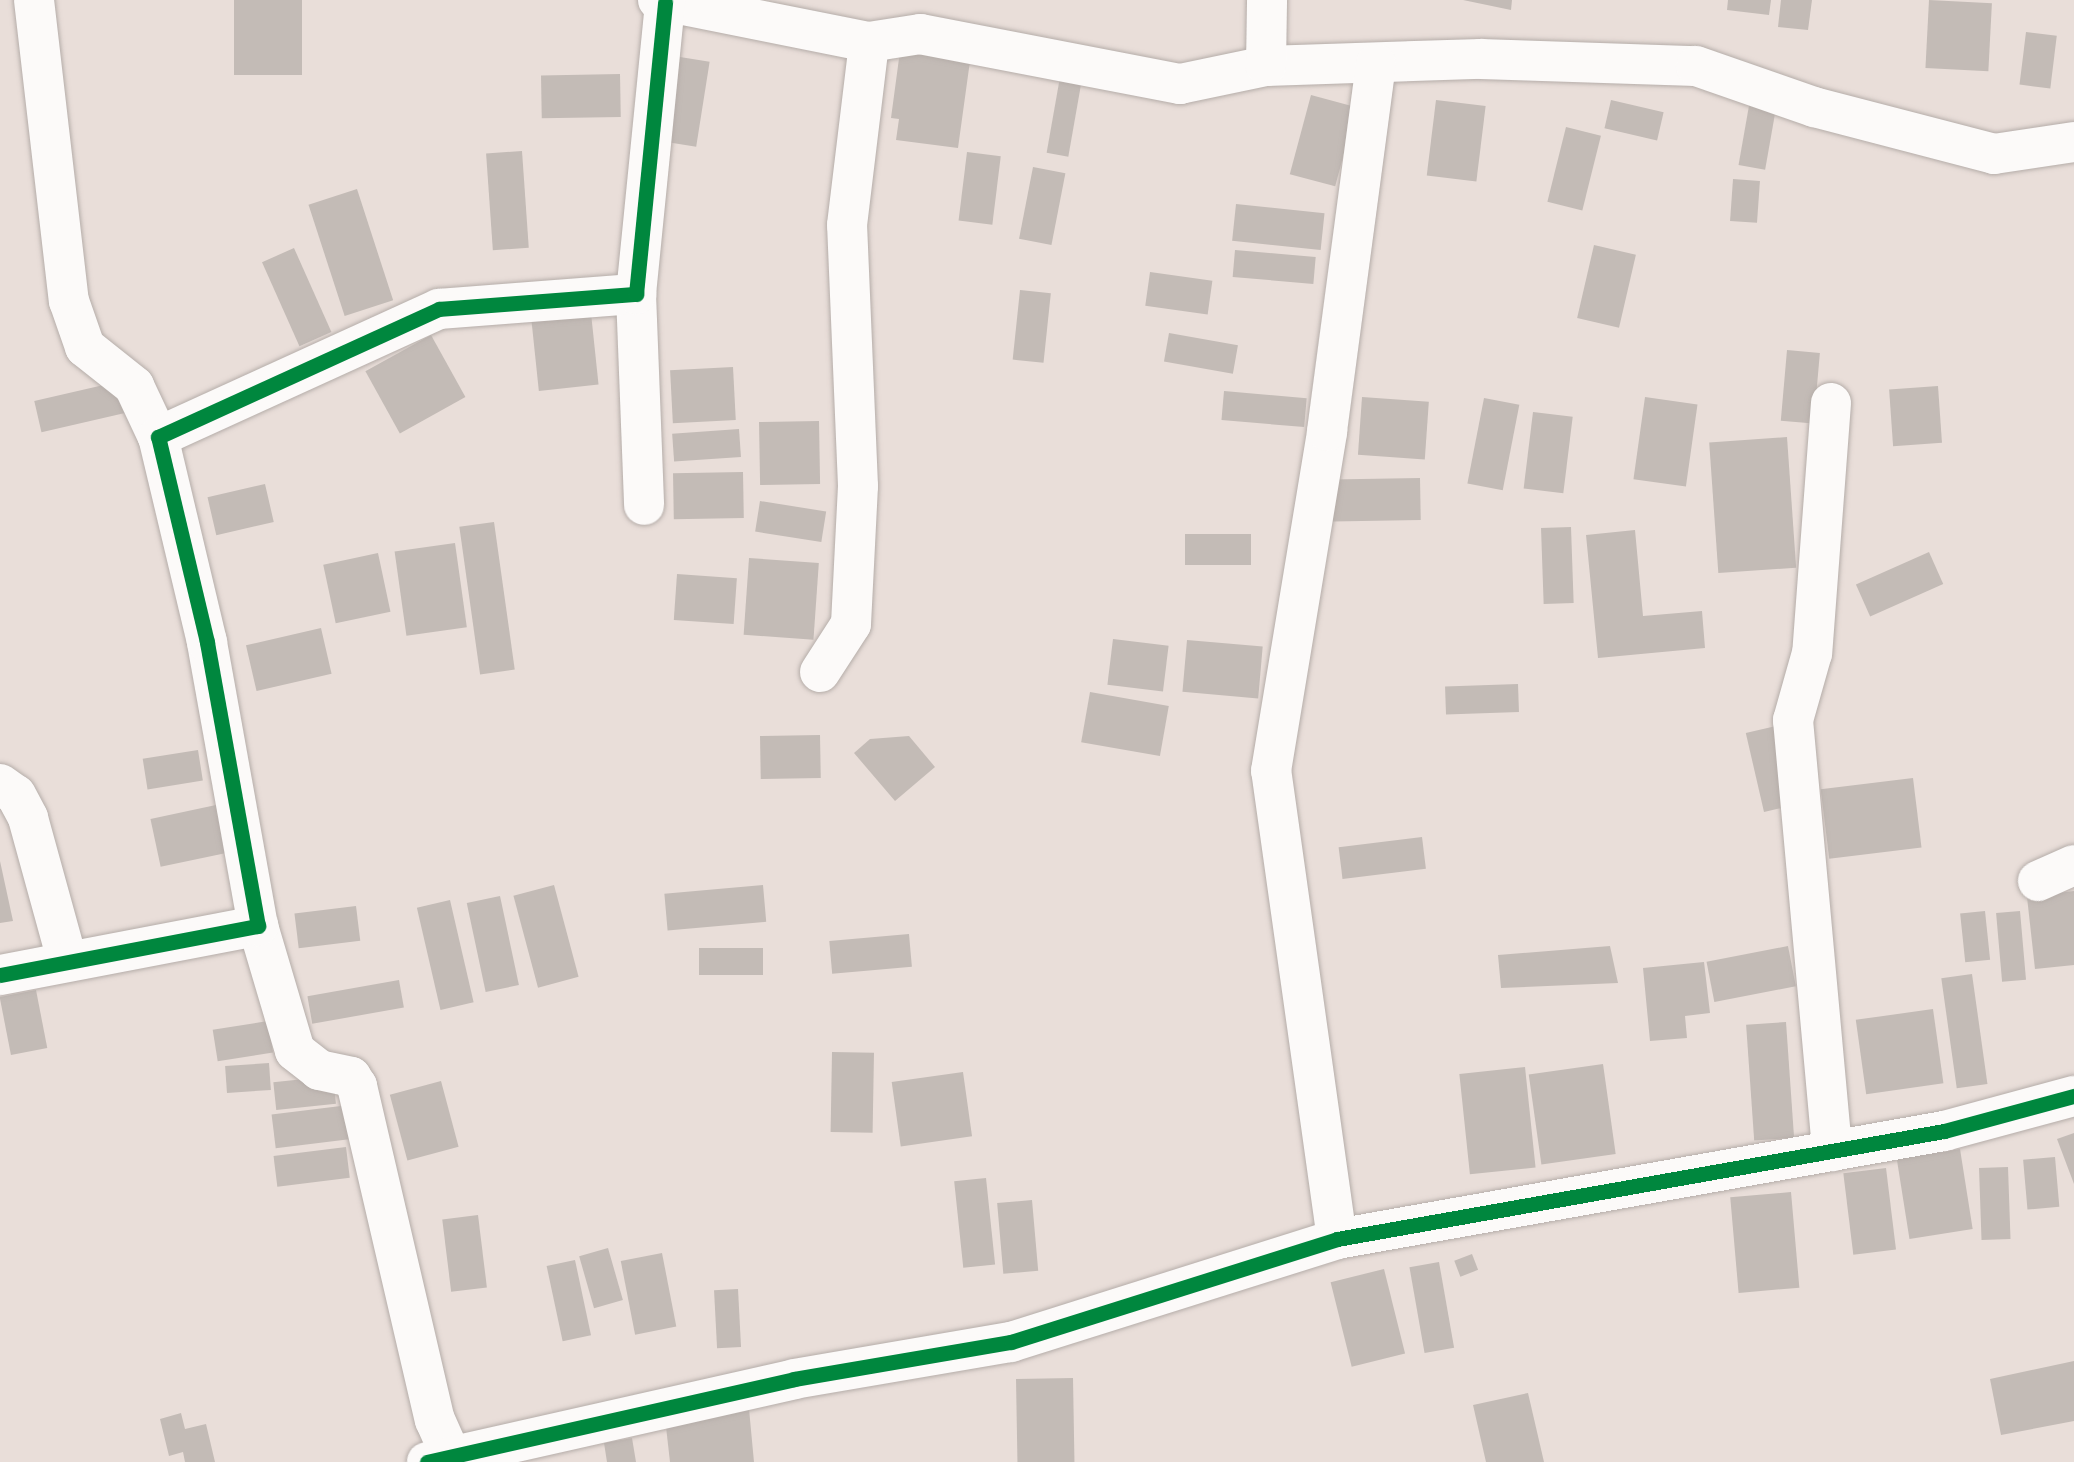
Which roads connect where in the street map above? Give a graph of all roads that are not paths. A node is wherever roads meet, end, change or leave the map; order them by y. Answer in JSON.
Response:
{"nodes":[{"id":1,"x":34,"y":0,"type":"edge"},
{"id":2,"x":1268,"y":0,"type":"edge"},
{"id":3,"x":661,"y":1,"type":"edge"},
{"id":4,"x":869,"y":42,"type":"junction"},
{"id":5,"x":1376,"y":64,"type":"junction"},
{"id":6,"x":1266,"y":66,"type":"junction"},
{"id":7,"x":2074,"y":142,"type":"edge"},
{"id":8,"x":636,"y":294,"type":"junction"},
{"id":9,"x":1831,"y":403,"type":"dead end"},
{"id":10,"x":158,"y":437,"type":"junction"},
{"id":11,"x":644,"y":506,"type":"dead end"},
{"id":12,"x":820,"y":672,"type":"dead end"},
{"id":13,"x":0,"y":784,"type":"edge"},
{"id":14,"x":258,"y":926,"type":"junction"},
{"id":15,"x":67,"y":960,"type":"junction"},
{"id":16,"x":0,"y":975,"type":"edge"},
{"id":17,"x":2074,"y":1096,"type":"edge"},
{"id":18,"x":1832,"y":1151,"type":"junction"},
{"id":19,"x":1336,"y":1238,"type":"junction"},
{"id":20,"x":438,"y":1458,"type":"edge"}],
"edges":[{"from":1,"to":10,"type":"street"},
{"from":2,"to":6,"type":"street"},
{"from":3,"to":4,"type":"street"},
{"from":3,"to":8,"type":"street"},
{"from":4,"to":6,"type":"street"},
{"from":4,"to":12,"type":"street"},
{"from":5,"to":6,"type":"street"},
{"from":5,"to":7,"type":"street"},
{"from":5,"to":19,"type":"street"},
{"from":8,"to":10,"type":"street"},
{"from":8,"to":11,"type":"street"},
{"from":9,"to":18,"type":"street"},
{"from":10,"to":14,"type":"street"},
{"from":13,"to":15,"type":"street"},
{"from":14,"to":15,"type":"street"},
{"from":14,"to":20,"type":"street"},
{"from":15,"to":16,"type":"street"},
{"from":17,"to":18,"type":"street"},
{"from":18,"to":19,"type":"street"},
{"from":19,"to":20,"type":"street"}]}
